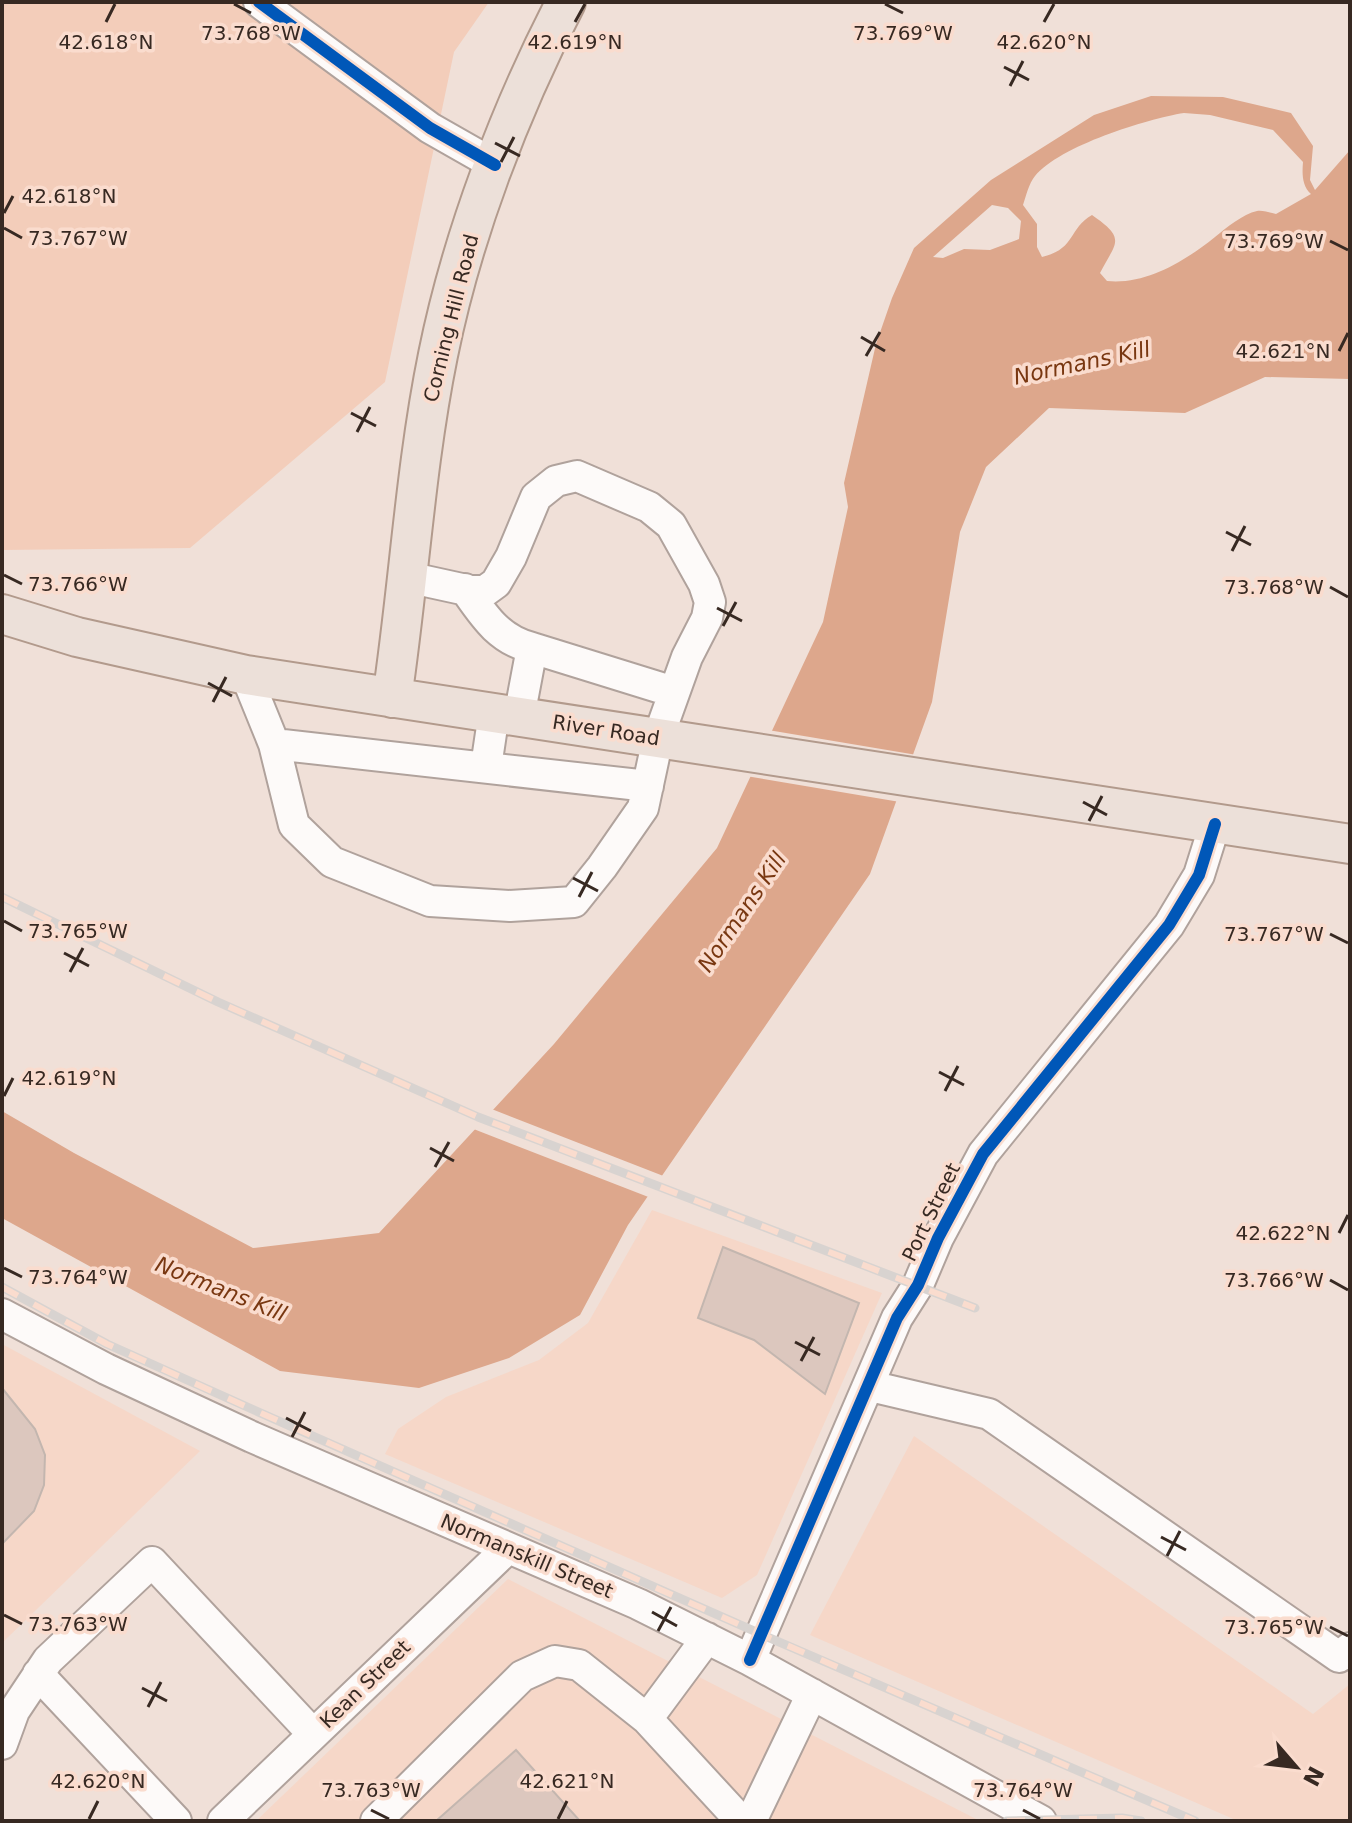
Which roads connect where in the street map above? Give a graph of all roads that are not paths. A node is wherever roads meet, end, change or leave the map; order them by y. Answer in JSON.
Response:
{"nodes":[{"id":1,"x":259,"y":2,"type":"edge"},
{"id":2,"x":566,"y":2,"type":"edge"},
{"id":3,"x":495,"y":165,"type":"junction"},
{"id":4,"x":407,"y":577,"type":"junction"},
{"id":5,"x":465,"y":589,"type":"junction"},
{"id":6,"x":2,"y":614,"type":"edge"},
{"id":7,"x":532,"y":648,"type":"junction"},
{"id":8,"x":246,"y":675,"type":"junction"},
{"id":9,"x":674,"y":692,"type":"junction"},
{"id":10,"x":392,"y":698,"type":"junction"},
{"id":11,"x":507,"y":715,"type":"junction"},
{"id":12,"x":658,"y":738,"type":"junction"},
{"id":13,"x":274,"y":744,"type":"junction"},
{"id":14,"x":486,"y":767,"type":"junction"},
{"id":15,"x":648,"y":786,"type":"junction"},
{"id":16,"x":1215,"y":824,"type":"junction"},
{"id":17,"x":1350,"y":844,"type":"edge"},
{"id":18,"x":2,"y":1314,"type":"edge"},
{"id":19,"x":870,"y":1386,"type":"junction"},
{"id":20,"x":508,"y":1548,"type":"junction"},
{"id":21,"x":707,"y":1638,"type":"junction"},
{"id":22,"x":1350,"y":1648,"type":"edge"},
{"id":23,"x":750,"y":1660,"type":"junction"},
{"id":24,"x":38,"y":1674,"type":"junction"},
{"id":25,"x":812,"y":1694,"type":"junction"},
{"id":26,"x":647,"y":1719,"type":"junction"},
{"id":27,"x":313,"y":1734,"type":"junction"},
{"id":28,"x":2,"y":1744,"type":"edge"},
{"id":29,"x":176,"y":1821,"type":"edge"},
{"id":30,"x":223,"y":1821,"type":"edge"},
{"id":31,"x":376,"y":1821,"type":"edge"},
{"id":32,"x":741,"y":1821,"type":"edge"},
{"id":33,"x":751,"y":1821,"type":"edge"},
{"id":34,"x":1041,"y":1821,"type":"edge"}],
"edges":[{"from":1,"to":3,"type":"street"},
{"from":2,"to":3,"type":"main road","name":"Corning Hill Road"},
{"from":3,"to":4,"type":"main road","name":"Corning Hill Road"},
{"from":4,"to":5,"type":"street"},
{"from":4,"to":10,"type":"main road","name":"Corning Hill Road"},
{"from":5,"to":7,"type":"street"},
{"from":5,"to":9,"type":"street"},
{"from":6,"to":8,"type":"main road","name":"River Road"},
{"from":7,"to":9,"type":"street"},
{"from":7,"to":11,"type":"street"},
{"from":8,"to":10,"type":"main road","name":"River Road"},
{"from":8,"to":13,"type":"street"},
{"from":9,"to":12,"type":"street"},
{"from":10,"to":11,"type":"main road","name":"River Road"},
{"from":11,"to":12,"type":"main road","name":"River Road"},
{"from":11,"to":14,"type":"street"},
{"from":12,"to":15,"type":"street"},
{"from":12,"to":16,"type":"main road","name":"River Road"},
{"from":13,"to":14,"type":"street"},
{"from":13,"to":15,"type":"street"},
{"from":14,"to":15,"type":"street"},
{"from":16,"to":17,"type":"main road","name":"River Road"},
{"from":16,"to":19,"type":"street","name":"Port Street"},
{"from":18,"to":20,"type":"street","name":"Normanskill Street"},
{"from":19,"to":22,"type":"street"},
{"from":19,"to":23,"type":"street","name":"Port Street"},
{"from":20,"to":21,"type":"street","name":"Normanskill Street"},
{"from":20,"to":27,"type":"street","name":"Kean Street"},
{"from":21,"to":23,"type":"street","name":"Normanskill Street"},
{"from":21,"to":26,"type":"street"},
{"from":23,"to":25,"type":"street","name":"Normanskill Street"},
{"from":24,"to":27,"type":"street"},
{"from":24,"to":28,"type":"street"},
{"from":24,"to":29,"type":"street"},
{"from":25,"to":33,"type":"street"},
{"from":25,"to":34,"type":"street","name":"Normanskill Street"},
{"from":26,"to":31,"type":"street"},
{"from":26,"to":32,"type":"street"},
{"from":27,"to":30,"type":"street","name":"Kean Street"}]}
